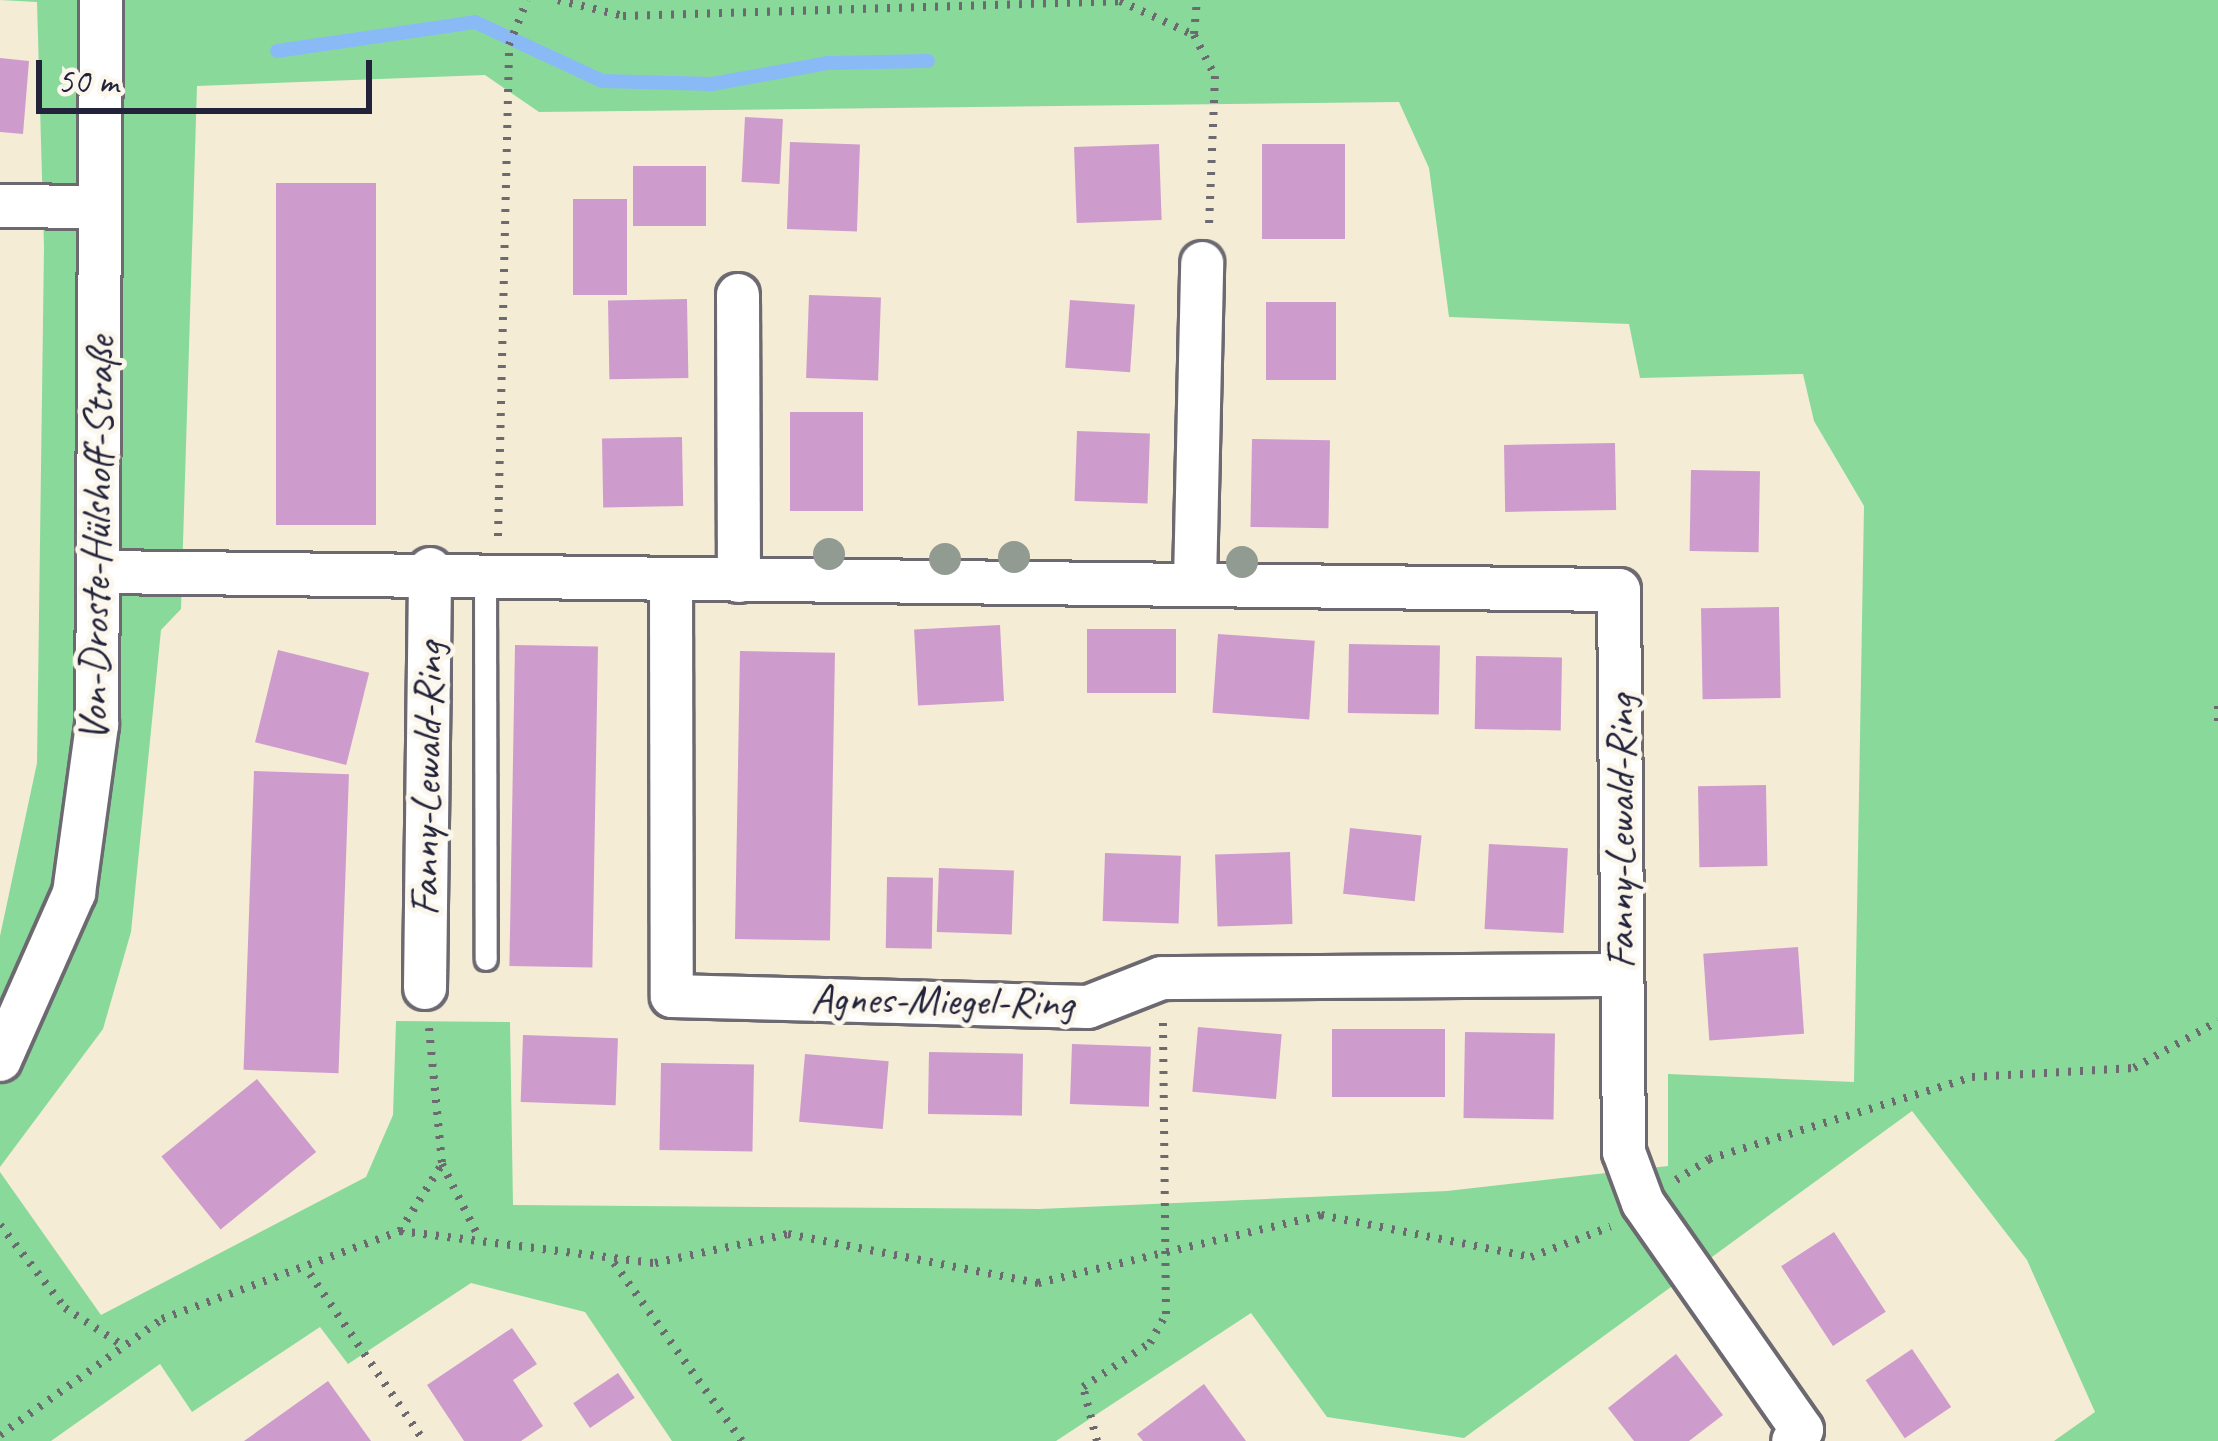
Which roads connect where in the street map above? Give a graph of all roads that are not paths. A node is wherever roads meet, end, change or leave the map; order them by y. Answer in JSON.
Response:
{"nodes":[{"id":1,"x":101,"y":0,"type":"edge"},
{"id":2,"x":0,"y":206,"type":"edge"},
{"id":3,"x":100,"y":207,"type":"junction"},
{"id":4,"x":1202,"y":263,"type":"road end"},
{"id":5,"x":738,"y":295,"type":"dead end"},
{"id":6,"x":430,"y":569,"type":"junction"},
{"id":7,"x":99,"y":572,"type":"junction"},
{"id":8,"x":491,"y":573,"type":"junction"},
{"id":9,"x":671,"y":580,"type":"junction"},
{"id":10,"x":739,"y":581,"type":"junction"},
{"id":11,"x":1196,"y":582,"type":"junction"},
{"id":12,"x":486,"y":959,"type":"dead end"},
{"id":13,"x":1622,"y":975,"type":"junction"},
{"id":14,"x":425,"y":988,"type":"road end"},
{"id":15,"x":0,"y":1060,"type":"edge"},
{"id":16,"x":1793,"y":1441,"type":"edge"}],
"edges":[{"from":1,"to":3,"type":"street","name":"Von-Droste-Hülshoff-Straße"},
{"from":2,"to":3,"type":"street"},
{"from":3,"to":7,"type":"street","name":"Von-Droste-Hülshoff-Straße"},
{"from":4,"to":11,"type":"street"},
{"from":5,"to":10,"type":"street"},
{"from":6,"to":7,"type":"street","name":"Fanny-Lewald-Ring"},
{"from":6,"to":8,"type":"street","name":"Fanny-Lewald-Ring"},
{"from":6,"to":14,"type":"street","name":"Fanny-Lewald-Ring"},
{"from":7,"to":15,"type":"street","name":"Von-Droste-Hülshoff-Straße"},
{"from":8,"to":9,"type":"street","name":"Fanny-Lewald-Ring"},
{"from":8,"to":12,"type":"lane"},
{"from":9,"to":10,"type":"street","name":"Fanny-Lewald-Ring"},
{"from":9,"to":13,"type":"street","name":"Agnes-Miegel-Ring"},
{"from":10,"to":11,"type":"street","name":"Fanny-Lewald-Ring"},
{"from":11,"to":13,"type":"street","name":"Fanny-Lewald-Ring"},
{"from":13,"to":16,"type":"street","name":"Fanny-Lewald-Ring"}]}
